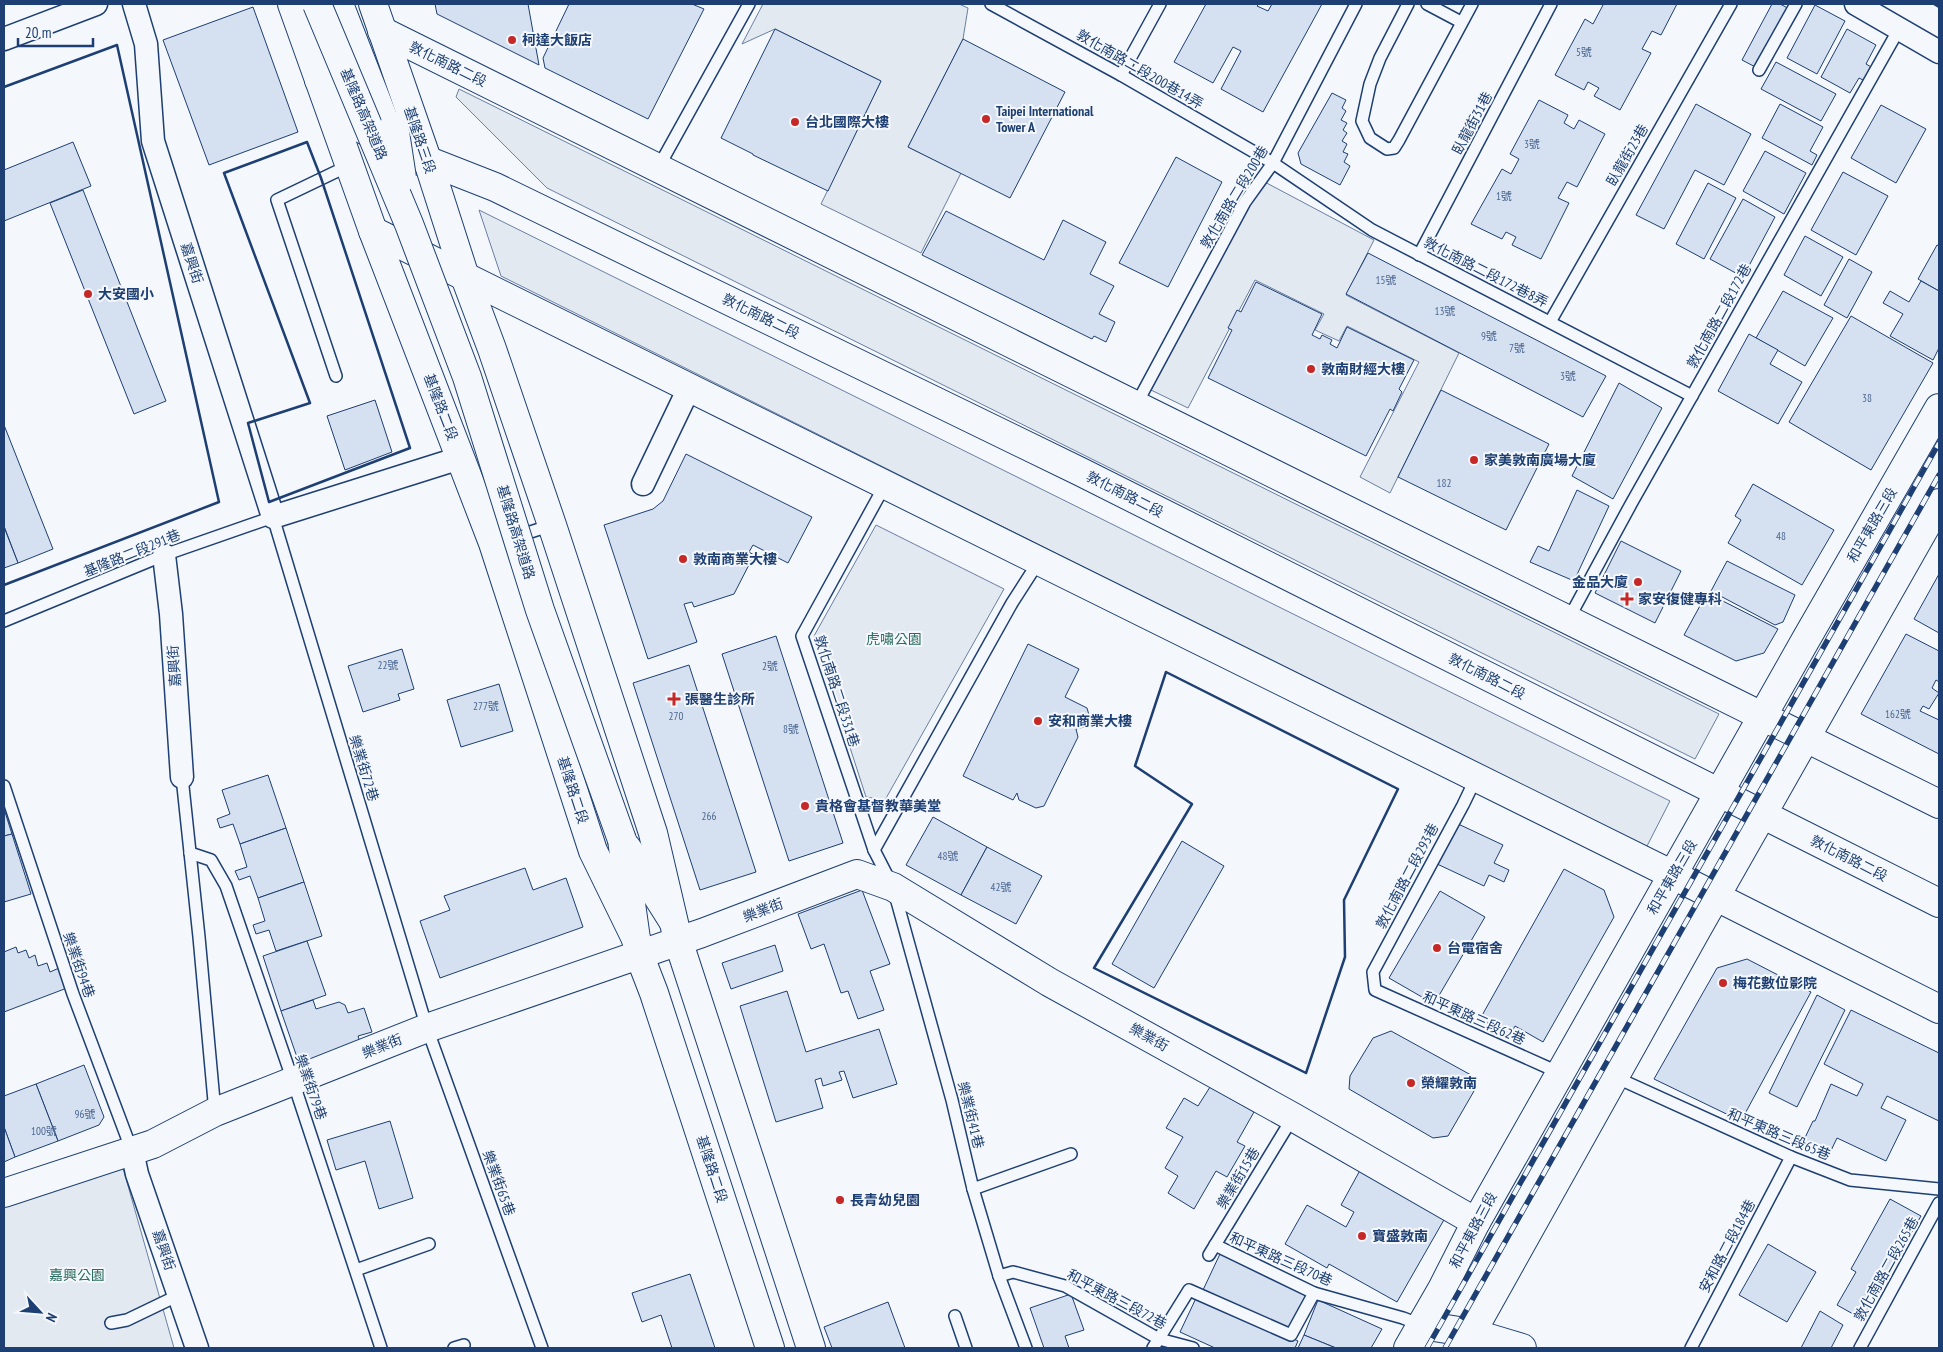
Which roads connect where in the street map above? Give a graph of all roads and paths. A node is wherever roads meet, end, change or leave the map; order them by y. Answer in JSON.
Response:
{"nodes":[{"id":1,"x":96,"y":4,"type":"edge"},
{"id":2,"x":134,"y":4,"type":"edge"},
{"id":3,"x":292,"y":4,"type":"edge"},
{"id":4,"x":317,"y":4,"type":"edge"},
{"id":5,"x":338,"y":4,"type":"edge"},
{"id":6,"x":357,"y":4,"type":"edge"},
{"id":7,"x":374,"y":4,"type":"edge"},
{"id":8,"x":749,"y":4,"type":"edge"},
{"id":9,"x":991,"y":4,"type":"edge"},
{"id":10,"x":1160,"y":4,"type":"edge"},
{"id":11,"x":1356,"y":4,"type":"edge"},
{"id":12,"x":1408,"y":4,"type":"edge"},
{"id":13,"x":1427,"y":4,"type":"edge"},
{"id":14,"x":1472,"y":4,"type":"edge"},
{"id":15,"x":1551,"y":4,"type":"edge"},
{"id":16,"x":1731,"y":4,"type":"edge"},
{"id":17,"x":1796,"y":4,"type":"edge"},
{"id":18,"x":1856,"y":4,"type":"edge"},
{"id":19,"x":1461,"y":22,"type":"junction"},
{"id":20,"x":1899,"y":29,"type":"junction"},
{"id":21,"x":382,"y":31,"type":"junction"},
{"id":22,"x":4,"y":39,"type":"edge"},
{"id":23,"x":1939,"y":52,"type":"edge"},
{"id":24,"x":1758,"y":70,"type":"dead end"},
{"id":25,"x":1121,"y":75,"type":"junction"},
{"id":26,"x":319,"y":80,"type":"junction"},
{"id":27,"x":398,"y":149,"type":"junction"},
{"id":28,"x":428,"y":160,"type":"junction"},
{"id":29,"x":1273,"y":163,"type":"junction"},
{"id":30,"x":350,"y":166,"type":"junction"},
{"id":31,"x":658,"y":168,"type":"junction"},
{"id":32,"x":409,"y":224,"type":"junction"},
{"id":33,"x":373,"y":231,"type":"junction"},
{"id":34,"x":1419,"y":255,"type":"junction"},
{"id":35,"x":466,"y":277,"type":"junction"},
{"id":36,"x":1550,"y":322,"type":"junction"},
{"id":37,"x":336,"y":376,"type":"dead end"},
{"id":38,"x":689,"y":388,"type":"junction"},
{"id":39,"x":1692,"y":396,"type":"junction"},
{"id":40,"x":1136,"y":405,"type":"junction"},
{"id":41,"x":1939,"y":408,"type":"edge"},
{"id":42,"x":460,"y":458,"type":"junction"},
{"id":43,"x":643,"y":484,"type":"dead end"},
{"id":44,"x":885,"y":485,"type":"junction"},
{"id":45,"x":1939,"y":502,"type":"edge"},
{"id":46,"x":273,"y":517,"type":"junction"},
{"id":47,"x":552,"y":525,"type":"junction"},
{"id":48,"x":1932,"y":533,"type":"edge"},
{"id":49,"x":493,"y":543,"type":"junction"},
{"id":50,"x":164,"y":554,"type":"junction"},
{"id":51,"x":1039,"y":561,"type":"junction"},
{"id":52,"x":1568,"y":620,"type":"junction"},
{"id":53,"x":4,"y":621,"type":"edge"},
{"id":54,"x":1763,"y":716,"type":"junction"},
{"id":55,"x":1806,"y":737,"type":"junction"},
{"id":56,"x":182,"y":777,"type":"joint"},
{"id":57,"x":1476,"y":778,"type":"junction"},
{"id":58,"x":4,"y":786,"type":"edge"},
{"id":59,"x":1720,"y":793,"type":"junction"},
{"id":60,"x":1939,"y":804,"type":"edge"},
{"id":61,"x":1763,"y":814,"type":"junction"},
{"id":62,"x":622,"y":840,"type":"junction"},
{"id":63,"x":874,"y":850,"type":"junction"},
{"id":64,"x":190,"y":853,"type":"junction"},
{"id":65,"x":1674,"y":875,"type":"junction"},
{"id":66,"x":893,"y":887,"type":"junction"},
{"id":67,"x":1716,"y":898,"type":"junction"},
{"id":68,"x":1939,"y":903,"type":"edge"},
{"id":69,"x":676,"y":931,"type":"junction"},
{"id":70,"x":637,"y":946,"type":"junction"},
{"id":71,"x":1375,"y":990,"type":"joint"},
{"id":72,"x":1939,"y":1009,"type":"edge"},
{"id":73,"x":427,"y":1028,"type":"junction"},
{"id":74,"x":1562,"y":1074,"type":"junction"},
{"id":75,"x":1615,"y":1077,"type":"junction"},
{"id":76,"x":293,"y":1081,"type":"junction"},
{"id":77,"x":215,"y":1112,"type":"junction"},
{"id":78,"x":1293,"y":1117,"type":"junction"},
{"id":79,"x":132,"y":1151,"type":"junction"},
{"id":80,"x":1071,"y":1154,"type":"dead end"},
{"id":81,"x":1791,"y":1157,"type":"junction"},
{"id":82,"x":973,"y":1189,"type":"junction"},
{"id":83,"x":1939,"y":1189,"type":"edge"},
{"id":84,"x":4,"y":1193,"type":"edge"},
{"id":85,"x":1939,"y":1203,"type":"edge"},
{"id":86,"x":1476,"y":1222,"type":"junction"},
{"id":87,"x":428,"y":1244,"type":"dead end"},
{"id":88,"x":1212,"y":1250,"type":"joint"},
{"id":89,"x":356,"y":1270,"type":"junction"},
{"id":90,"x":998,"y":1276,"type":"junction"},
{"id":91,"x":1314,"y":1293,"type":"junction"},
{"id":92,"x":179,"y":1295,"type":"junction"},
{"id":93,"x":955,"y":1316,"type":"dead end"},
{"id":94,"x":111,"y":1324,"type":"dead end"},
{"id":95,"x":1414,"y":1337,"type":"edge"},
{"id":96,"x":1468,"y":1341,"type":"edge"},
{"id":97,"x":1156,"y":1344,"type":"edge"},
{"id":98,"x":196,"y":1348,"type":"edge"},
{"id":99,"x":381,"y":1348,"type":"edge"},
{"id":100,"x":542,"y":1348,"type":"edge"},
{"id":101,"x":770,"y":1348,"type":"edge"},
{"id":102,"x":811,"y":1348,"type":"edge"},
{"id":103,"x":966,"y":1348,"type":"edge"},
{"id":104,"x":1026,"y":1348,"type":"edge"},
{"id":105,"x":1193,"y":1348,"type":"edge"},
{"id":106,"x":1448,"y":1348,"type":"edge"},
{"id":107,"x":1522,"y":1348,"type":"edge"},
{"id":108,"x":1691,"y":1348,"type":"edge"},
{"id":109,"x":1860,"y":1348,"type":"edge"}],
"edges":[{"from":1,"to":22,"type":"street"},
{"from":2,"to":46,"type":"street","name":"嘉興街"},
{"from":3,"to":26,"type":"main road"},
{"from":4,"to":32,"type":"main road","name":"基隆路高架道路","bridge":true},
{"from":5,"to":27,"type":"main road"},
{"from":6,"to":32,"type":"main road","name":"基隆路高架道路","bridge":true},
{"from":7,"to":21,"type":"main road","name":"基隆路三段"},
{"from":8,"to":31,"type":"lane"},
{"from":9,"to":25,"type":"lane","name":"敦化南路二段200巷14弄"},
{"from":10,"to":25,"type":"lane"},
{"from":11,"to":29,"type":"lane","name":"敦化南路二段200巷"},
{"from":12,"to":19,"type":"lane"},
{"from":13,"to":19,"type":"lane"},
{"from":14,"to":19,"type":"lane"},
{"from":15,"to":34,"type":"lane","name":"臥龍街31巷"},
{"from":16,"to":36,"type":"lane","name":"臥龍街23巷"},
{"from":17,"to":24,"type":"lane"},
{"from":18,"to":20,"type":"street"},
{"from":20,"to":23,"type":"street"},
{"from":20,"to":39,"type":"lane","name":"敦化南路二段172巷"},
{"from":21,"to":28,"type":"main road","name":"基隆路三段"},
{"from":21,"to":31,"type":"main road","name":"敦化南路二段"},
{"from":25,"to":29,"type":"lane","name":"敦化南路二段200巷14弄"},
{"from":26,"to":27,"type":"main road","name":"敦化南路二段"},
{"from":26,"to":30,"type":"main road"},
{"from":27,"to":28,"type":"main road","name":"敦化南路二段"},
{"from":28,"to":35,"type":"main road","name":"基隆路三段"},
{"from":28,"to":59,"type":"main road","name":"敦化南路二段"},
{"from":29,"to":34,"type":"lane","name":"敦化南路二段172巷8弄"},
{"from":29,"to":40,"type":"lane","name":"敦化南路二段200巷"},
{"from":30,"to":33,"type":"main road"},
{"from":30,"to":37,"type":"lane"},
{"from":31,"to":40,"type":"main road","name":"敦化南路二段"},
{"from":32,"to":62,"type":"main road","name":"基隆路高架道路","bridge":true},
{"from":33,"to":35,"type":"main road"},
{"from":33,"to":42,"type":"main road","name":"基隆路二段"},
{"from":34,"to":36,"type":"lane","name":"敦化南路二段172巷8弄"},
{"from":35,"to":38,"type":"main road"},
{"from":35,"to":47,"type":"main road"},
{"from":36,"to":39,"type":"lane","name":"敦化南路二段172巷8弄"},
{"from":38,"to":43,"type":"street"},
{"from":38,"to":44,"type":"main road"},
{"from":39,"to":52,"type":"lane","name":"敦化南路二段172巷"},
{"from":40,"to":52,"type":"main road","name":"敦化南路二段"},
{"from":41,"to":54,"type":"main road","name":"和平東路三段"},
{"from":42,"to":46,"type":"street"},
{"from":42,"to":49,"type":"main road","name":"基隆路二段"},
{"from":44,"to":51,"type":"main road"},
{"from":44,"to":63,"type":"lane","name":"敦化南路二段331巷"},
{"from":45,"to":48,"type":"main road"},
{"from":46,"to":50,"type":"lane","name":"基隆路二段291巷"},
{"from":46,"to":73,"type":"lane","name":"樂業街72巷"},
{"from":47,"to":49,"type":"lane"},
{"from":47,"to":69,"type":"main road"},
{"from":48,"to":55,"type":"main road"},
{"from":49,"to":70,"type":"main road","name":"基隆路二段"},
{"from":50,"to":53,"type":"lane","name":"基隆路二段291巷"},
{"from":50,"to":56,"type":"street","name":"嘉興街"},
{"from":51,"to":57,"type":"main road"},
{"from":51,"to":63,"type":"lane"},
{"from":52,"to":54,"type":"main road","name":"敦化南路二段"},
{"from":54,"to":55,"type":"main road","name":"敦化南路二段"},
{"from":54,"to":59,"type":"main road","name":"和平東路三段"},
{"from":55,"to":60,"type":"main road","name":"敦化南路二段"},
{"from":55,"to":61,"type":"main road"},
{"from":56,"to":64,"type":"lane"},
{"from":57,"to":65,"type":"main road"},
{"from":57,"to":71,"type":"lane","name":"敦化南路二段293巷"},
{"from":58,"to":79,"type":"lane","name":"樂業街94巷"},
{"from":59,"to":61,"type":"main road","name":"敦化南路二段"},
{"from":59,"to":65,"type":"main road","name":"和平東路三段"},
{"from":61,"to":67,"type":"main road"},
{"from":61,"to":68,"type":"main road","name":"敦化南路二段"},
{"from":62,"to":69,"type":"main road","name":"基隆路高架道路"},
{"from":62,"to":70,"type":"main road","name":"基隆路高架道路"},
{"from":63,"to":66,"type":"lane","name":"敦化南路二段331巷"},
{"from":64,"to":76,"type":"lane","name":"樂業街79巷"},
{"from":64,"to":77,"type":"lane"},
{"from":65,"to":67,"type":"main road"},
{"from":65,"to":74,"type":"main road","name":"和平東路三段"},
{"from":66,"to":69,"type":"main road","name":"樂業街"},
{"from":66,"to":78,"type":"main road","name":"樂業街"},
{"from":66,"to":82,"type":"lane","name":"樂業街41巷"},
{"from":67,"to":72,"type":"main road"},
{"from":67,"to":75,"type":"main road"},
{"from":69,"to":70,"type":"main road","name":"樂業街"},
{"from":69,"to":102,"type":"main road"},
{"from":70,"to":73,"type":"main road","name":"樂業街"},
{"from":70,"to":101,"type":"main road","name":"基隆路二段"},
{"from":71,"to":74,"type":"lane","name":"和平東路三段62巷"},
{"from":73,"to":76,"type":"main road","name":"樂業街"},
{"from":73,"to":100,"type":"lane","name":"樂業街65巷"},
{"from":74,"to":86,"type":"main road","name":"和平東路三段"},
{"from":75,"to":81,"type":"lane","name":"和平東路三段65巷"},
{"from":75,"to":96,"type":"main road"},
{"from":76,"to":77,"type":"main road","name":"樂業街"},
{"from":76,"to":89,"type":"lane","name":"樂業街79巷"},
{"from":77,"to":79,"type":"main road","name":"樂業街"},
{"from":78,"to":86,"type":"main road","name":"樂業街"},
{"from":78,"to":88,"type":"lane","name":"樂業街15巷"},
{"from":79,"to":84,"type":"main road","name":"樂業街"},
{"from":79,"to":92,"type":"street","name":"嘉興街"},
{"from":80,"to":82,"type":"lane"},
{"from":81,"to":83,"type":"lane","name":"和平東路三段65巷"},
{"from":81,"to":108,"type":"lane","name":"安和路二段184巷"},
{"from":82,"to":90,"type":"lane","name":"樂業街41巷"},
{"from":85,"to":109,"type":"lane","name":"敦化南路二段265巷"},
{"from":86,"to":95,"type":"main road","name":"和平東路三段"},
{"from":87,"to":89,"type":"lane"},
{"from":88,"to":91,"type":"lane","name":"和平東路三段70巷"},
{"from":89,"to":99,"type":"lane","name":"樂業街79巷"},
{"from":90,"to":97,"type":"lane","name":"和平東路三段72巷"},
{"from":90,"to":104,"type":"lane","name":"樂業街41巷"},
{"from":91,"to":95,"type":"lane","name":"和平東路三段70巷"},
{"from":91,"to":97,"type":"lane"},
{"from":92,"to":94,"type":"lane"},
{"from":92,"to":98,"type":"street","name":"嘉興街"},
{"from":93,"to":103,"type":"lane"},
{"from":95,"to":96,"type":"main road"},
{"from":95,"to":106,"type":"main road"},
{"from":96,"to":107,"type":"main road"},
{"from":97,"to":105,"type":"lane","name":"和平東路三段72巷"}]}
